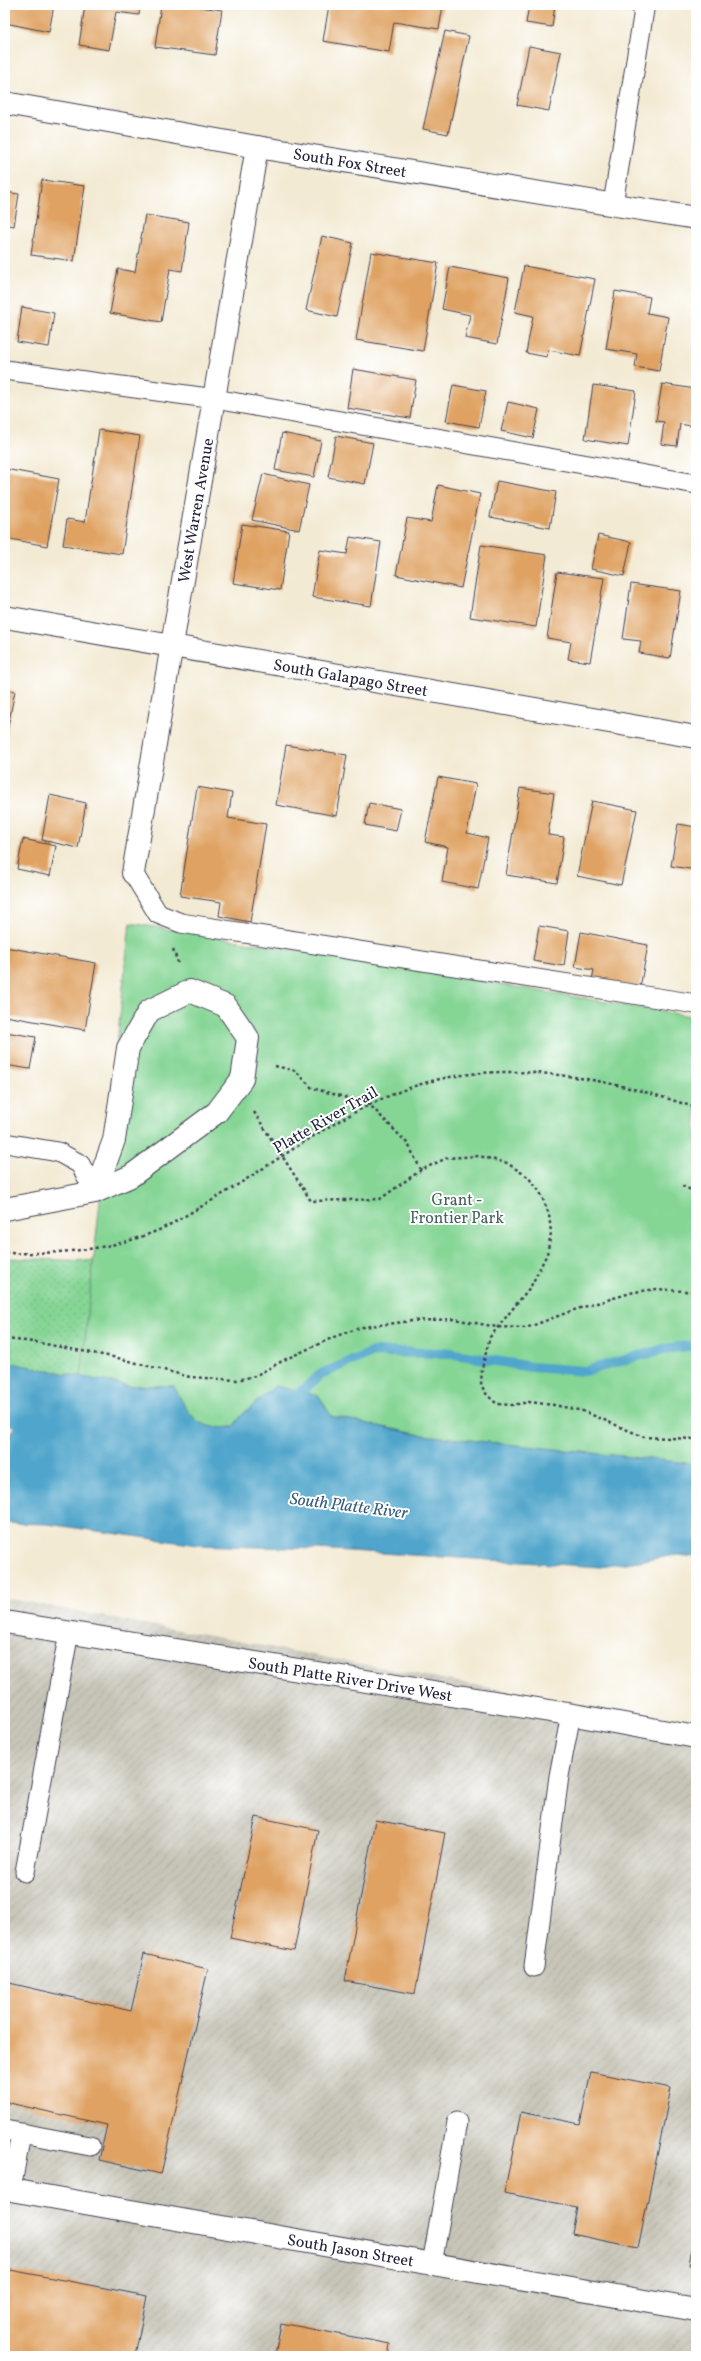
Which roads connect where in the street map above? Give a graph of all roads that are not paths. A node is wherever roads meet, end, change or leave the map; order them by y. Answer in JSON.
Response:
{"nodes":[{"id":1,"x":640,"y":5,"type":"edge"},
{"id":2,"x":5,"y":103,"type":"edge"},
{"id":3,"x":257,"y":147,"type":"junction"},
{"id":4,"x":613,"y":204,"type":"junction"},
{"id":5,"x":696,"y":218,"type":"edge"},
{"id":6,"x":5,"y":370,"type":"edge"},
{"id":7,"x":215,"y":399,"type":"junction"},
{"id":8,"x":696,"y":484,"type":"edge"},
{"id":9,"x":5,"y":617,"type":"edge"},
{"id":10,"x":173,"y":646,"type":"junction"},
{"id":11,"x":696,"y":737,"type":"edge"},
{"id":12,"x":133,"y":873,"type":"joint"},
{"id":13,"x":696,"y":1004,"type":"edge"},
{"id":14,"x":5,"y":1144,"type":"edge"},
{"id":15,"x":95,"y":1192,"type":"junction"},
{"id":16,"x":5,"y":1210,"type":"edge"},
{"id":17,"x":5,"y":1622,"type":"edge"},
{"id":18,"x":69,"y":1632,"type":"junction"},
{"id":19,"x":571,"y":1714,"type":"junction"},
{"id":20,"x":696,"y":1737,"type":"edge"},
{"id":21,"x":25,"y":1872,"type":"dead end"},
{"id":22,"x":534,"y":1967,"type":"dead end"},
{"id":23,"x":457,"y":2122,"type":"dead end"},
{"id":24,"x":13,"y":2132,"type":"edge"},
{"id":25,"x":90,"y":2146,"type":"dead end"},
{"id":26,"x":8,"y":2190,"type":"edge"},
{"id":27,"x":432,"y":2264,"type":"junction"},
{"id":28,"x":696,"y":2310,"type":"edge"}],
"edges":[{"from":1,"to":4,"type":"lane"},
{"from":2,"to":3,"type":"street","name":"South Fox Street"},
{"from":3,"to":4,"type":"street","name":"South Fox Street"},
{"from":3,"to":7,"type":"street","name":"West Warren Avenue"},
{"from":4,"to":5,"type":"street","name":"South Fox Street"},
{"from":6,"to":7,"type":"lane"},
{"from":7,"to":8,"type":"lane"},
{"from":7,"to":10,"type":"street","name":"West Warren Avenue"},
{"from":9,"to":10,"type":"street","name":"South Galapago Street"},
{"from":10,"to":11,"type":"street","name":"South Galapago Street"},
{"from":10,"to":12,"type":"street","name":"West Warren Avenue"},
{"from":12,"to":13,"type":"lane"},
{"from":14,"to":15,"type":"lane"},
{"from":15,"to":15,"type":"street"},
{"from":15,"to":16,"type":"street"},
{"from":17,"to":18,"type":"street","name":"South Platte River Drive West"},
{"from":18,"to":19,"type":"street","name":"South Platte River Drive West"},
{"from":18,"to":21,"type":"lane"},
{"from":19,"to":20,"type":"street","name":"South Platte River Drive West"},
{"from":19,"to":22,"type":"lane"},
{"from":23,"to":27,"type":"lane"},
{"from":24,"to":25,"type":"lane"},
{"from":24,"to":26,"type":"lane"},
{"from":26,"to":27,"type":"street","name":"South Jason Street"},
{"from":27,"to":28,"type":"street","name":"South Jason Street"}]}
